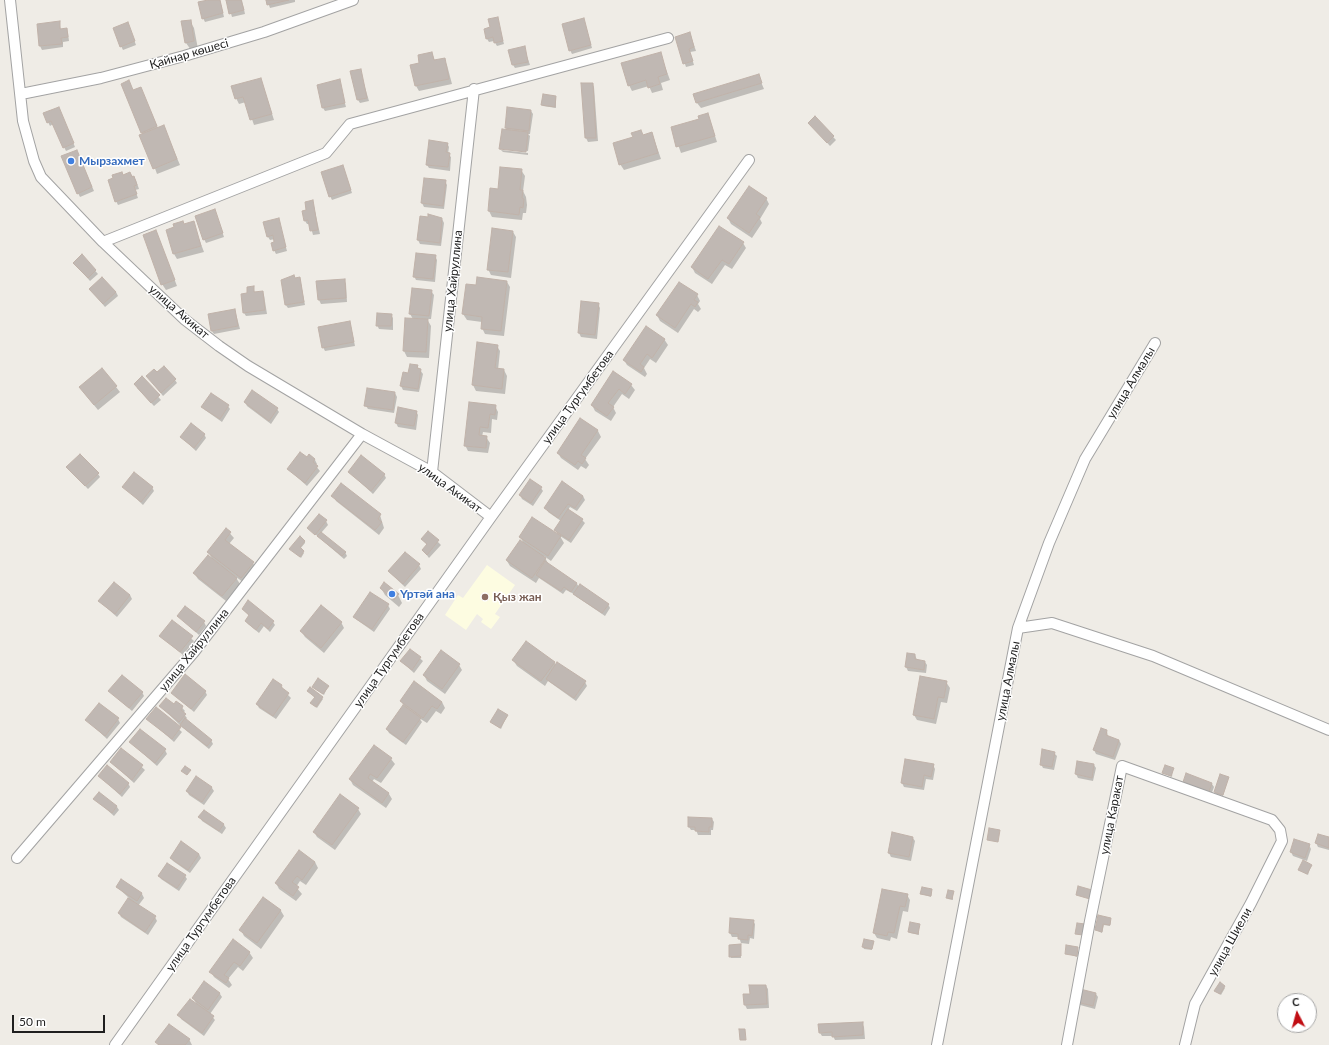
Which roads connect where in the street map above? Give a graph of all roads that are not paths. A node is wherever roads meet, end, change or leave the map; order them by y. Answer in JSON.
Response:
{"nodes":[{"id":1,"x":10,"y":0,"type":"edge"},
{"id":2,"x":353,"y":0,"type":"edge"},
{"id":3,"x":668,"y":38,"type":"dead end"},
{"id":4,"x":474,"y":90,"type":"junction"},
{"id":5,"x":21,"y":94,"type":"junction"},
{"id":6,"x":749,"y":160,"type":"dead end"},
{"id":7,"x":103,"y":242,"type":"junction"},
{"id":8,"x":1155,"y":343,"type":"dead end"},
{"id":9,"x":362,"y":434,"type":"junction"},
{"id":10,"x":432,"y":472,"type":"junction"},
{"id":11,"x":491,"y":517,"type":"junction"},
{"id":12,"x":1018,"y":628,"type":"junction"},
{"id":13,"x":1329,"y":730,"type":"edge"},
{"id":14,"x":1282,"y":841,"type":"joint"},
{"id":15,"x":17,"y":858,"type":"dead end"},
{"id":16,"x":115,"y":1045,"type":"edge"},
{"id":17,"x":937,"y":1045,"type":"edge"},
{"id":18,"x":1067,"y":1045,"type":"edge"},
{"id":19,"x":1184,"y":1045,"type":"edge"}],
"edges":[{"from":1,"to":5,"type":"street","name":"улица Акикат"},
{"from":2,"to":5,"type":"street","name":"Қайнар көшесі"},
{"from":3,"to":4,"type":"street"},
{"from":4,"to":7,"type":"street"},
{"from":4,"to":10,"type":"street","name":"улица Хайруллина"},
{"from":5,"to":7,"type":"street","name":"улица Акикат"},
{"from":6,"to":11,"type":"street","name":"улица Тургумбетова"},
{"from":7,"to":9,"type":"street","name":"улица Акикат"},
{"from":8,"to":12,"type":"street","name":"улица Алмалы"},
{"from":9,"to":10,"type":"street","name":"улица Акикат"},
{"from":9,"to":15,"type":"street","name":"улица Хайруллина"},
{"from":10,"to":11,"type":"street","name":"улица Акикат"},
{"from":11,"to":16,"type":"street","name":"улица Тургумбетова"},
{"from":12,"to":13,"type":"street"},
{"from":12,"to":17,"type":"street","name":"улица Алмалы"},
{"from":14,"to":18,"type":"street","name":"улица Каракат"},
{"from":14,"to":19,"type":"street","name":"улица Шиели"}]}
